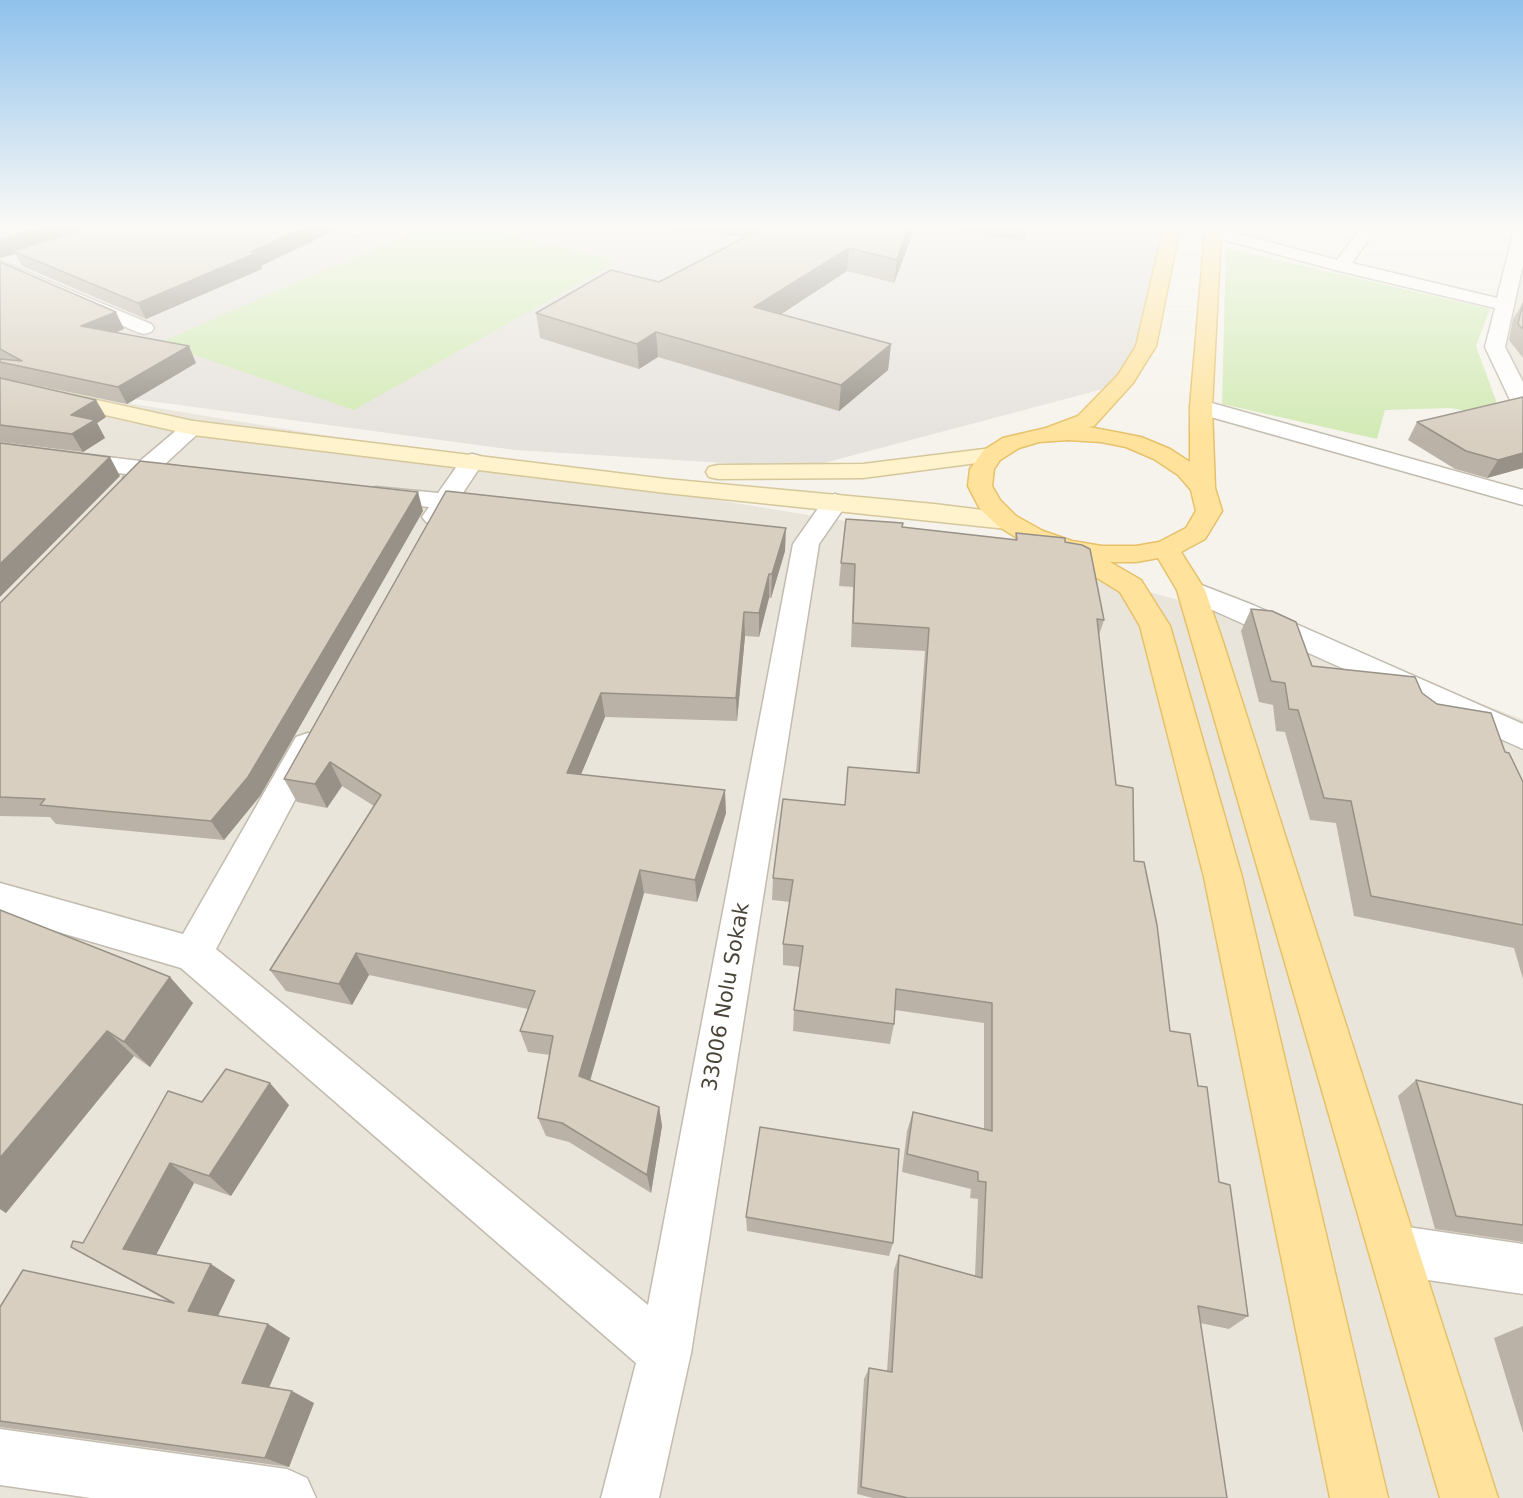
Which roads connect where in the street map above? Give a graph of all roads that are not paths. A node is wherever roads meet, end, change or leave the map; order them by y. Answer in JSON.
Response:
{"nodes":[{"id":1,"x":1512,"y":295,"type":"edge"},
{"id":2,"x":71,"y":296,"type":"edge"},
{"id":3,"x":1156,"y":296,"type":"edge"},
{"id":4,"x":1209,"y":296,"type":"edge"},
{"id":5,"x":144,"y":328,"type":"dead end"},
{"id":6,"x":0,"y":384,"type":"edge"},
{"id":7,"x":1523,"y":404,"type":"edge"},
{"id":8,"x":1201,"y":407,"type":"junction"},
{"id":9,"x":194,"y":428,"type":"junction"},
{"id":10,"x":1037,"y":435,"type":"junction"},
{"id":11,"x":0,"y":451,"type":"edge"},
{"id":12,"x":992,"y":455,"type":"junction"},
{"id":13,"x":472,"y":461,"type":"junction"},
{"id":14,"x":143,"y":470,"type":"junction"},
{"id":15,"x":548,"y":470,"type":"junction"},
{"id":16,"x":201,"y":476,"type":"edge"},
{"id":17,"x":1203,"y":488,"type":"junction"},
{"id":18,"x":351,"y":492,"type":"edge"},
{"id":19,"x":119,"y":494,"type":"edge"},
{"id":20,"x":1523,"y":498,"type":"edge"},
{"id":21,"x":444,"y":501,"type":"junction"},
{"id":22,"x":835,"y":502,"type":"junction"},
{"id":23,"x":514,"y":510,"type":"edge"},
{"id":24,"x":1007,"y":521,"type":"junction"},
{"id":25,"x":421,"y":543,"type":"edge"},
{"id":26,"x":1067,"y":548,"type":"junction"},
{"id":27,"x":1167,"y":549,"type":"junction"},
{"id":28,"x":1191,"y":590,"type":"junction"},
{"id":29,"x":324,"y":717,"type":"edge"},
{"id":30,"x":1515,"y":751,"type":"edge"},
{"id":31,"x":0,"y":899,"type":"edge"},
{"id":32,"x":193,"y":954,"type":"junction"},
{"id":33,"x":1394,"y":1250,"type":"junction"},
{"id":34,"x":1523,"y":1269,"type":"edge"},
{"id":35,"x":665,"y":1353,"type":"junction"},
{"id":36,"x":0,"y":1457,"type":"edge"},
{"id":37,"x":287,"y":1498,"type":"edge"},
{"id":38,"x":630,"y":1498,"type":"edge"},
{"id":39,"x":1359,"y":1498,"type":"edge"},
{"id":40,"x":1469,"y":1498,"type":"edge"}],
"edges":[{"from":1,"to":7,"type":"street"},
{"from":2,"to":5,"type":"street"},
{"from":3,"to":10,"type":"main road"},
{"from":4,"to":8,"type":"main road"},
{"from":6,"to":9,"type":"main road"},
{"from":8,"to":17,"type":"main road"},
{"from":8,"to":20,"type":"street"},
{"from":9,"to":13,"type":"main road"},
{"from":9,"to":14,"type":"street"},
{"from":10,"to":12,"type":"main road"},
{"from":10,"to":17,"type":"main road"},
{"from":11,"to":14,"type":"street"},
{"from":12,"to":15,"type":"main road"},
{"from":12,"to":24,"type":"main road"},
{"from":13,"to":15,"type":"main road"},
{"from":13,"to":21,"type":"street"},
{"from":14,"to":16,"type":"street"},
{"from":14,"to":19,"type":"street"},
{"from":15,"to":22,"type":"main road"},
{"from":17,"to":27,"type":"main road"},
{"from":18,"to":21,"type":"street"},
{"from":21,"to":23,"type":"street"},
{"from":21,"to":25,"type":"street"},
{"from":22,"to":24,"type":"main road"},
{"from":22,"to":35,"type":"street","name":"33006 Nolu Sokak"},
{"from":24,"to":26,"type":"main road"},
{"from":26,"to":27,"type":"main road"},
{"from":26,"to":39,"type":"main road"},
{"from":27,"to":28,"type":"main road"},
{"from":28,"to":30,"type":"street"},
{"from":28,"to":33,"type":"main road"},
{"from":29,"to":32,"type":"street"},
{"from":31,"to":32,"type":"street"},
{"from":32,"to":35,"type":"street"},
{"from":33,"to":34,"type":"street"},
{"from":33,"to":40,"type":"main road"},
{"from":35,"to":38,"type":"street","name":"33006 Nolu Sokak"},
{"from":36,"to":37,"type":"street"}]}
